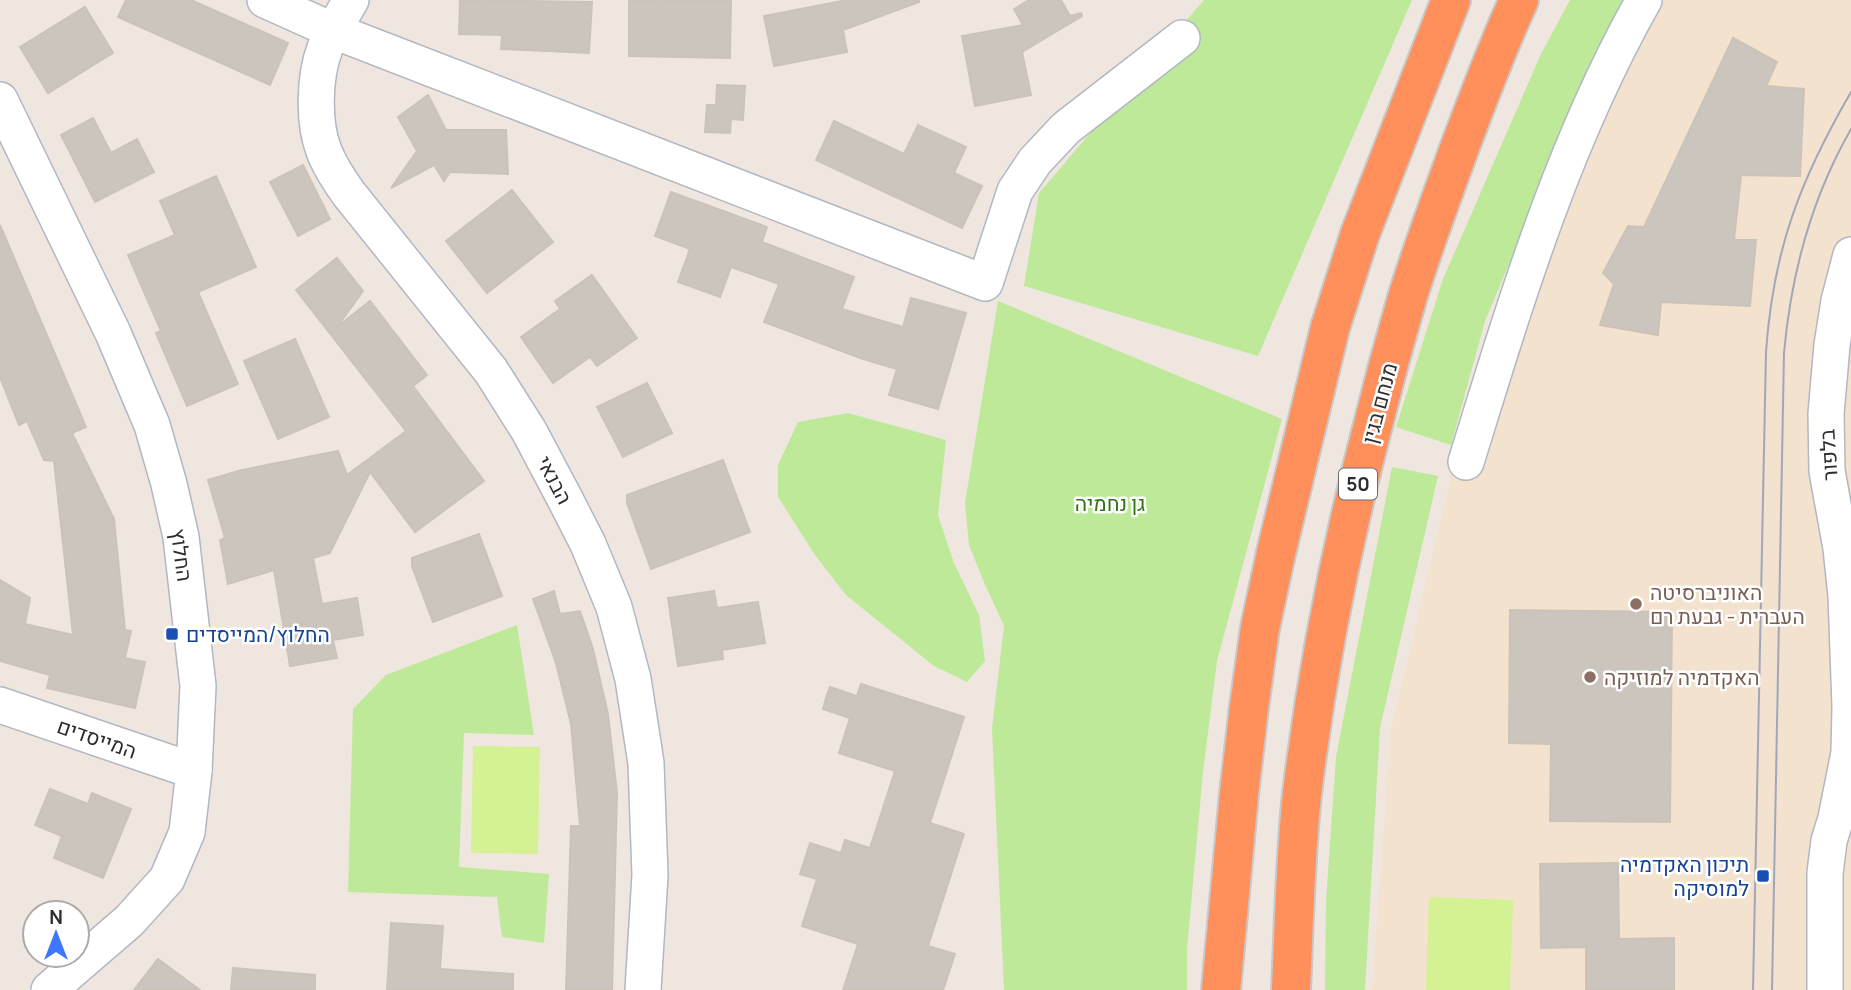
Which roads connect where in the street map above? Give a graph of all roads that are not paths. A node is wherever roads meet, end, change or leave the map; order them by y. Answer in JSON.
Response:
{"nodes":[{"id":1,"x":265,"y":0,"type":"edge"},
{"id":2,"x":351,"y":0,"type":"edge"},
{"id":3,"x":1451,"y":0,"type":"edge"},
{"id":4,"x":1519,"y":0,"type":"edge"},
{"id":5,"x":1644,"y":0,"type":"edge"},
{"id":6,"x":334,"y":31,"type":"junction"},
{"id":7,"x":1182,"y":38,"type":"dead end"},
{"id":8,"x":0,"y":100,"type":"edge"},
{"id":9,"x":1851,"y":255,"type":"edge"},
{"id":10,"x":1466,"y":462,"type":"dead end"},
{"id":11,"x":0,"y":705,"type":"edge"},
{"id":12,"x":194,"y":771,"type":"junction"},
{"id":13,"x":49,"y":990,"type":"edge"},
{"id":14,"x":643,"y":990,"type":"edge"},
{"id":15,"x":1221,"y":990,"type":"edge"},
{"id":16,"x":1291,"y":990,"type":"edge"},
{"id":17,"x":1825,"y":990,"type":"edge"}],
"edges":[{"from":1,"to":6,"type":"street"},
{"from":2,"to":6,"type":"street","name":"הבנאי"},
{"from":3,"to":15,"type":"highway"},
{"from":4,"to":16,"type":"highway","name":"מנחם בגין","number":"50"},
{"from":5,"to":10,"type":"street"},
{"from":6,"to":7,"type":"street"},
{"from":6,"to":14,"type":"street","name":"הבנאי"},
{"from":8,"to":12,"type":"street","name":"החלוץ"},
{"from":9,"to":17,"type":"street","name":"בלפור"},
{"from":11,"to":12,"type":"street","name":"המייסדים"},
{"from":12,"to":13,"type":"street","name":"החלוץ"}]}
